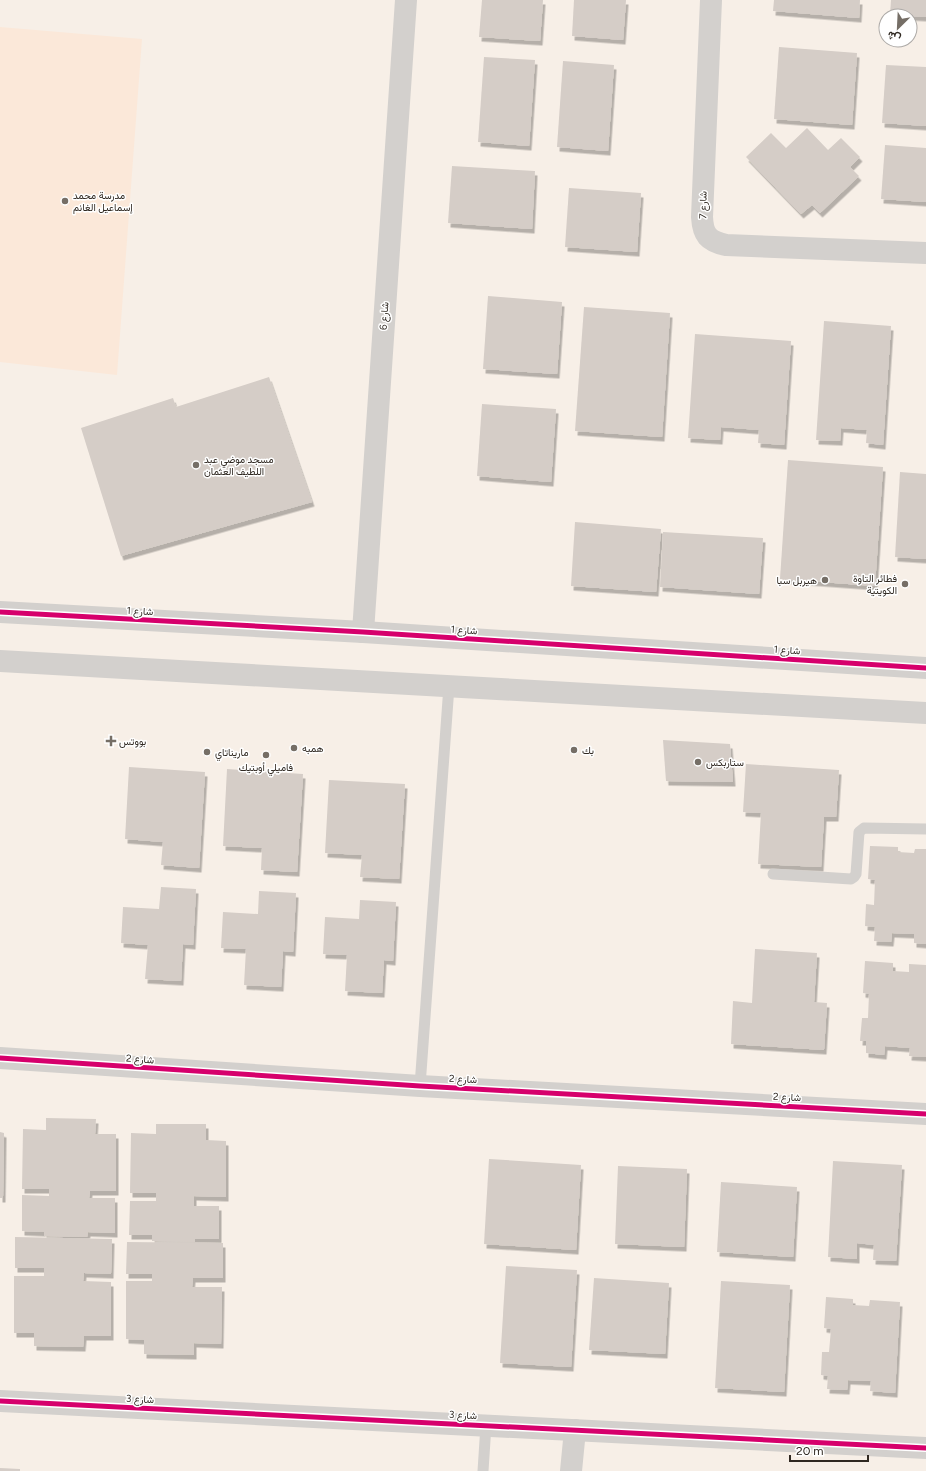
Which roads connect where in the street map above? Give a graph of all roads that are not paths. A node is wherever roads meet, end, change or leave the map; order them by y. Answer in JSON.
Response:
{"nodes":[{"id":1,"x":406,"y":0,"type":"edge"},
{"id":2,"x":711,"y":0,"type":"edge"},
{"id":3,"x":926,"y":254,"type":"edge"},
{"id":4,"x":0,"y":612,"type":"edge"},
{"id":5,"x":363,"y":632,"type":"junction"},
{"id":6,"x":0,"y":661,"type":"edge"},
{"id":7,"x":926,"y":668,"type":"edge"},
{"id":8,"x":449,"y":686,"type":"junction"},
{"id":9,"x":926,"y":713,"type":"edge"},
{"id":10,"x":926,"y":829,"type":"edge"},
{"id":11,"x":774,"y":874,"type":"dead end"},
{"id":12,"x":0,"y":1058,"type":"edge"},
{"id":13,"x":420,"y":1086,"type":"junction"},
{"id":14,"x":926,"y":1114,"type":"edge"},
{"id":15,"x":0,"y":1401,"type":"edge"},
{"id":16,"x":486,"y":1426,"type":"junction"},
{"id":17,"x":575,"y":1430,"type":"junction"},
{"id":18,"x":926,"y":1448,"type":"edge"},
{"id":19,"x":483,"y":1471,"type":"edge"},
{"id":20,"x":571,"y":1471,"type":"edge"}],
"edges":[{"from":1,"to":5,"type":"street","name":"شارع 6"},
{"from":2,"to":3,"type":"street","name":"شارع 7"},
{"from":4,"to":5,"type":"street","name":"شارع 1"},
{"from":5,"to":7,"type":"street","name":"شارع 1"},
{"from":6,"to":8,"type":"street"},
{"from":8,"to":9,"type":"street"},
{"from":8,"to":13,"type":"lane"},
{"from":10,"to":11,"type":"lane"},
{"from":12,"to":13,"type":"street","name":"شارع 2"},
{"from":13,"to":14,"type":"street","name":"شارع 2"},
{"from":15,"to":16,"type":"street","name":"شارع 3"},
{"from":16,"to":17,"type":"street","name":"شارع 3"},
{"from":16,"to":19,"type":"lane"},
{"from":17,"to":18,"type":"street","name":"شارع 3"},
{"from":17,"to":20,"type":"street"}]}
